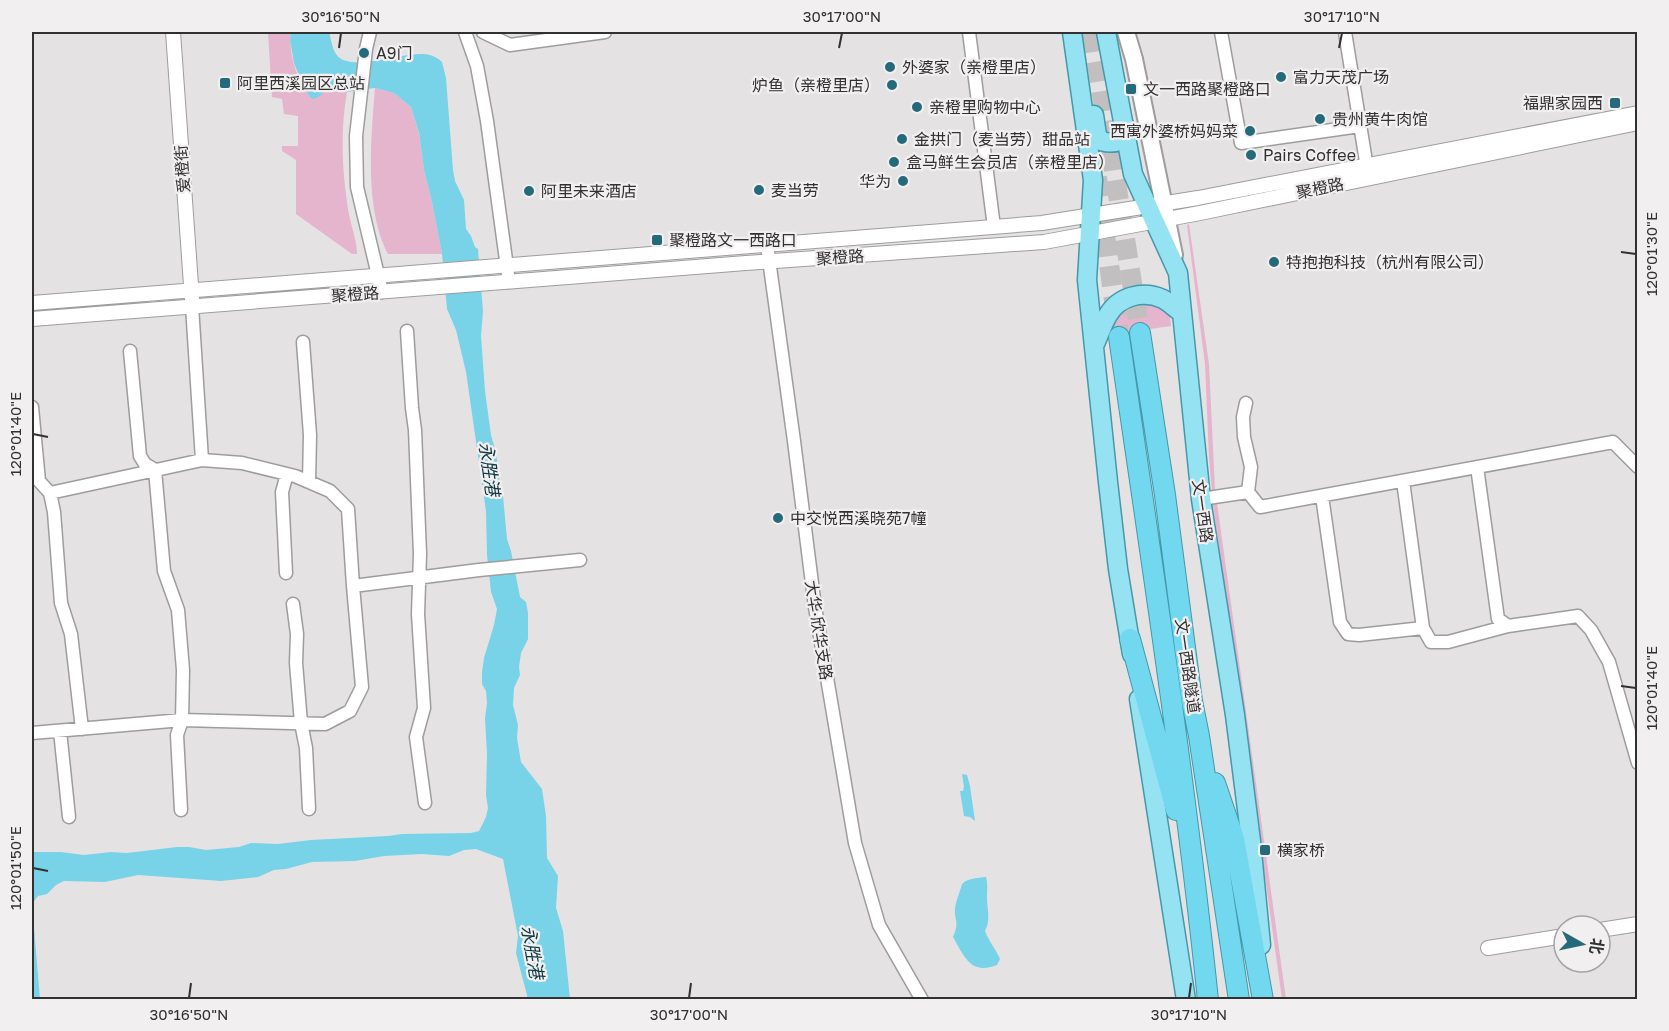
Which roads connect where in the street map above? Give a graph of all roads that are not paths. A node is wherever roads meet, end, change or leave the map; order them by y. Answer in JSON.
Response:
{"nodes":[{"id":1,"x":172,"y":32,"type":"edge"},
{"id":2,"x":370,"y":32,"type":"edge"},
{"id":3,"x":465,"y":32,"type":"edge"},
{"id":4,"x":483,"y":32,"type":"edge"},
{"id":5,"x":605,"y":32,"type":"edge"},
{"id":6,"x":969,"y":32,"type":"edge"},
{"id":7,"x":1073,"y":32,"type":"edge"},
{"id":8,"x":1106,"y":32,"type":"edge"},
{"id":9,"x":1126,"y":32,"type":"edge"},
{"id":10,"x":1221,"y":32,"type":"edge"},
{"id":11,"x":1345,"y":32,"type":"edge"},
{"id":12,"x":1638,"y":113,"type":"edge"},
{"id":13,"x":1638,"y":123,"type":"edge"},
{"id":14,"x":1125,"y":126,"type":"junction"},
{"id":15,"x":1360,"y":126,"type":"junction"},
{"id":16,"x":1368,"y":172,"type":"junction"},
{"id":17,"x":1158,"y":213,"type":"junction"},
{"id":18,"x":1090,"y":225,"type":"junction"},
{"id":19,"x":994,"y":227,"type":"junction"},
{"id":20,"x":766,"y":245,"type":"junction"},
{"id":21,"x":769,"y":261,"type":"junction"},
{"id":22,"x":507,"y":265,"type":"junction"},
{"id":23,"x":378,"y":275,"type":"junction"},
{"id":24,"x":509,"y":282,"type":"junction"},
{"id":25,"x":191,"y":290,"type":"junction"},
{"id":26,"x":382,"y":292,"type":"junction"},
{"id":27,"x":32,"y":303,"type":"edge"},
{"id":28,"x":192,"y":306,"type":"junction"},
{"id":29,"x":1182,"y":313,"type":"junction"},
{"id":30,"x":32,"y":319,"type":"edge"},
{"id":31,"x":407,"y":331,"type":"dead end"},
{"id":32,"x":1140,"y":333,"type":"tunnel mouth"},
{"id":33,"x":1119,"y":337,"type":"tunnel mouth"},
{"id":34,"x":303,"y":342,"type":"dead end"},
{"id":35,"x":1094,"y":348,"type":"junction"},
{"id":36,"x":130,"y":351,"type":"dead end"},
{"id":37,"x":1246,"y":403,"type":"dead end"},
{"id":38,"x":32,"y":407,"type":"edge"},
{"id":39,"x":202,"y":460,"type":"junction"},
{"id":40,"x":1477,"y":467,"type":"junction"},
{"id":41,"x":1638,"y":467,"type":"edge"},
{"id":42,"x":155,"y":470,"type":"junction"},
{"id":43,"x":287,"y":474,"type":"junction"},
{"id":44,"x":1403,"y":481,"type":"junction"},
{"id":45,"x":309,"y":482,"type":"junction"},
{"id":46,"x":1248,"y":492,"type":"junction"},
{"id":47,"x":50,"y":493,"type":"junction"},
{"id":48,"x":1322,"y":496,"type":"junction"},
{"id":49,"x":1201,"y":499,"type":"junction"},
{"id":50,"x":580,"y":560,"type":"dead end"},
{"id":51,"x":286,"y":573,"type":"dead end"},
{"id":52,"x":419,"y":577,"type":"junction"},
{"id":53,"x":354,"y":586,"type":"junction"},
{"id":54,"x":293,"y":604,"type":"dead end"},
{"id":55,"x":1508,"y":626,"type":"junction"},
{"id":56,"x":1423,"y":628,"type":"junction"},
{"id":57,"x":1130,"y":639,"type":"junction"},
{"id":58,"x":182,"y":720,"type":"junction"},
{"id":59,"x":301,"y":723,"type":"junction"},
{"id":60,"x":82,"y":729,"type":"junction"},
{"id":61,"x":60,"y":731,"type":"junction"},
{"id":62,"x":32,"y":733,"type":"edge"},
{"id":63,"x":1199,"y":736,"type":"junction"},
{"id":64,"x":1638,"y":763,"type":"edge"},
{"id":65,"x":425,"y":803,"type":"dead end"},
{"id":66,"x":309,"y":809,"type":"dead end"},
{"id":67,"x":181,"y":810,"type":"dead end"},
{"id":68,"x":69,"y":817,"type":"dead end"},
{"id":69,"x":1196,"y":881,"type":"junction"},
{"id":70,"x":1638,"y":924,"type":"edge"},
{"id":71,"x":1612,"y":928,"type":"edge"},
{"id":72,"x":1552,"y":938,"type":"edge"},
{"id":73,"x":1488,"y":948,"type":"dead end"},
{"id":74,"x":922,"y":999,"type":"edge"},
{"id":75,"x":1186,"y":999,"type":"edge"},
{"id":76,"x":1208,"y":999,"type":"edge"},
{"id":77,"x":1239,"y":999,"type":"edge"},
{"id":78,"x":1265,"y":999,"type":"edge"}],
"edges":[{"from":1,"to":25,"type":"street","name":"爱橙街"},
{"from":2,"to":23,"type":"street"},
{"from":3,"to":22,"type":"street"},
{"from":4,"to":5,"type":"street"},
{"from":6,"to":19,"type":"street"},
{"from":7,"to":14,"type":"main road"},
{"from":7,"to":18,"type":"main road"},
{"from":8,"to":14,"type":"main road","name":"文一西路"},
{"from":9,"to":17,"type":"main road"},
{"from":10,"to":15,"type":"street"},
{"from":11,"to":15,"type":"street"},
{"from":12,"to":16,"type":"street","name":"聚橙路"},
{"from":13,"to":16,"type":"street","name":"聚橙路"},
{"from":14,"to":17,"type":"main road","name":"文一西路"},
{"from":15,"to":16,"type":"street"},
{"from":16,"to":17,"type":"street","name":"聚橙路"},
{"from":17,"to":18,"type":"street","name":"聚橙路"},
{"from":17,"to":29,"type":"main road","name":"文一西路"},
{"from":18,"to":19,"type":"street","name":"聚橙路"},
{"from":18,"to":21,"type":"street","name":"聚橙路"},
{"from":18,"to":35,"type":"main road"},
{"from":19,"to":20,"type":"street","name":"聚橙路"},
{"from":20,"to":21,"type":"street","name":"大华·欣华支路"},
{"from":20,"to":22,"type":"street","name":"聚橙路"},
{"from":21,"to":24,"type":"street","name":"聚橙路"},
{"from":21,"to":74,"type":"street","name":"大华·欣华支路"},
{"from":22,"to":23,"type":"street","name":"聚橙路"},
{"from":22,"to":24,"type":"street"},
{"from":23,"to":25,"type":"street","name":"聚橙路"},
{"from":23,"to":26,"type":"street"},
{"from":24,"to":26,"type":"street","name":"聚橙路"},
{"from":25,"to":27,"type":"street","name":"聚橙路"},
{"from":25,"to":28,"type":"street","name":"爱橙街"},
{"from":26,"to":28,"type":"street","name":"聚橙路"},
{"from":28,"to":30,"type":"street","name":"聚橙路"},
{"from":28,"to":39,"type":"street"},
{"from":29,"to":35,"type":"main road"},
{"from":29,"to":49,"type":"main road","name":"文一西路"},
{"from":31,"to":52,"type":"street"},
{"from":32,"to":63,"type":"highway","name":"文一西路隧道"},
{"from":33,"to":69,"type":"highway","name":"文一西路隧道"},
{"from":34,"to":45,"type":"street"},
{"from":35,"to":57,"type":"main road"},
{"from":36,"to":42,"type":"street"},
{"from":37,"to":46,"type":"street"},
{"from":38,"to":47,"type":"street"},
{"from":39,"to":42,"type":"street"},
{"from":39,"to":43,"type":"street"},
{"from":40,"to":41,"type":"street"},
{"from":40,"to":44,"type":"street"},
{"from":40,"to":55,"type":"street"},
{"from":42,"to":47,"type":"street"},
{"from":42,"to":58,"type":"street"},
{"from":43,"to":45,"type":"street"},
{"from":43,"to":51,"type":"street"},
{"from":44,"to":48,"type":"street"},
{"from":44,"to":56,"type":"street"},
{"from":45,"to":53,"type":"street"},
{"from":46,"to":48,"type":"street"},
{"from":46,"to":49,"type":"street"},
{"from":47,"to":60,"type":"street"},
{"from":48,"to":56,"type":"street"},
{"from":49,"to":78,"type":"main road","name":"文一西路"},
{"from":50,"to":52,"type":"street"},
{"from":52,"to":53,"type":"street"},
{"from":52,"to":65,"type":"street"},
{"from":53,"to":59,"type":"street"},
{"from":54,"to":59,"type":"street"},
{"from":55,"to":56,"type":"street"},
{"from":55,"to":64,"type":"street"},
{"from":57,"to":69,"type":"highway"},
{"from":57,"to":75,"type":"main road"},
{"from":58,"to":59,"type":"street"},
{"from":58,"to":60,"type":"street"},
{"from":58,"to":67,"type":"street"},
{"from":59,"to":66,"type":"street"},
{"from":60,"to":61,"type":"street"},
{"from":61,"to":62,"type":"street"},
{"from":61,"to":68,"type":"street"},
{"from":63,"to":77,"type":"highway","name":"文一西路隧道"},
{"from":63,"to":78,"type":"highway"},
{"from":69,"to":76,"type":"highway","name":"文一西路隧道"},
{"from":70,"to":71,"type":"street"},
{"from":72,"to":73,"type":"street"}]}
